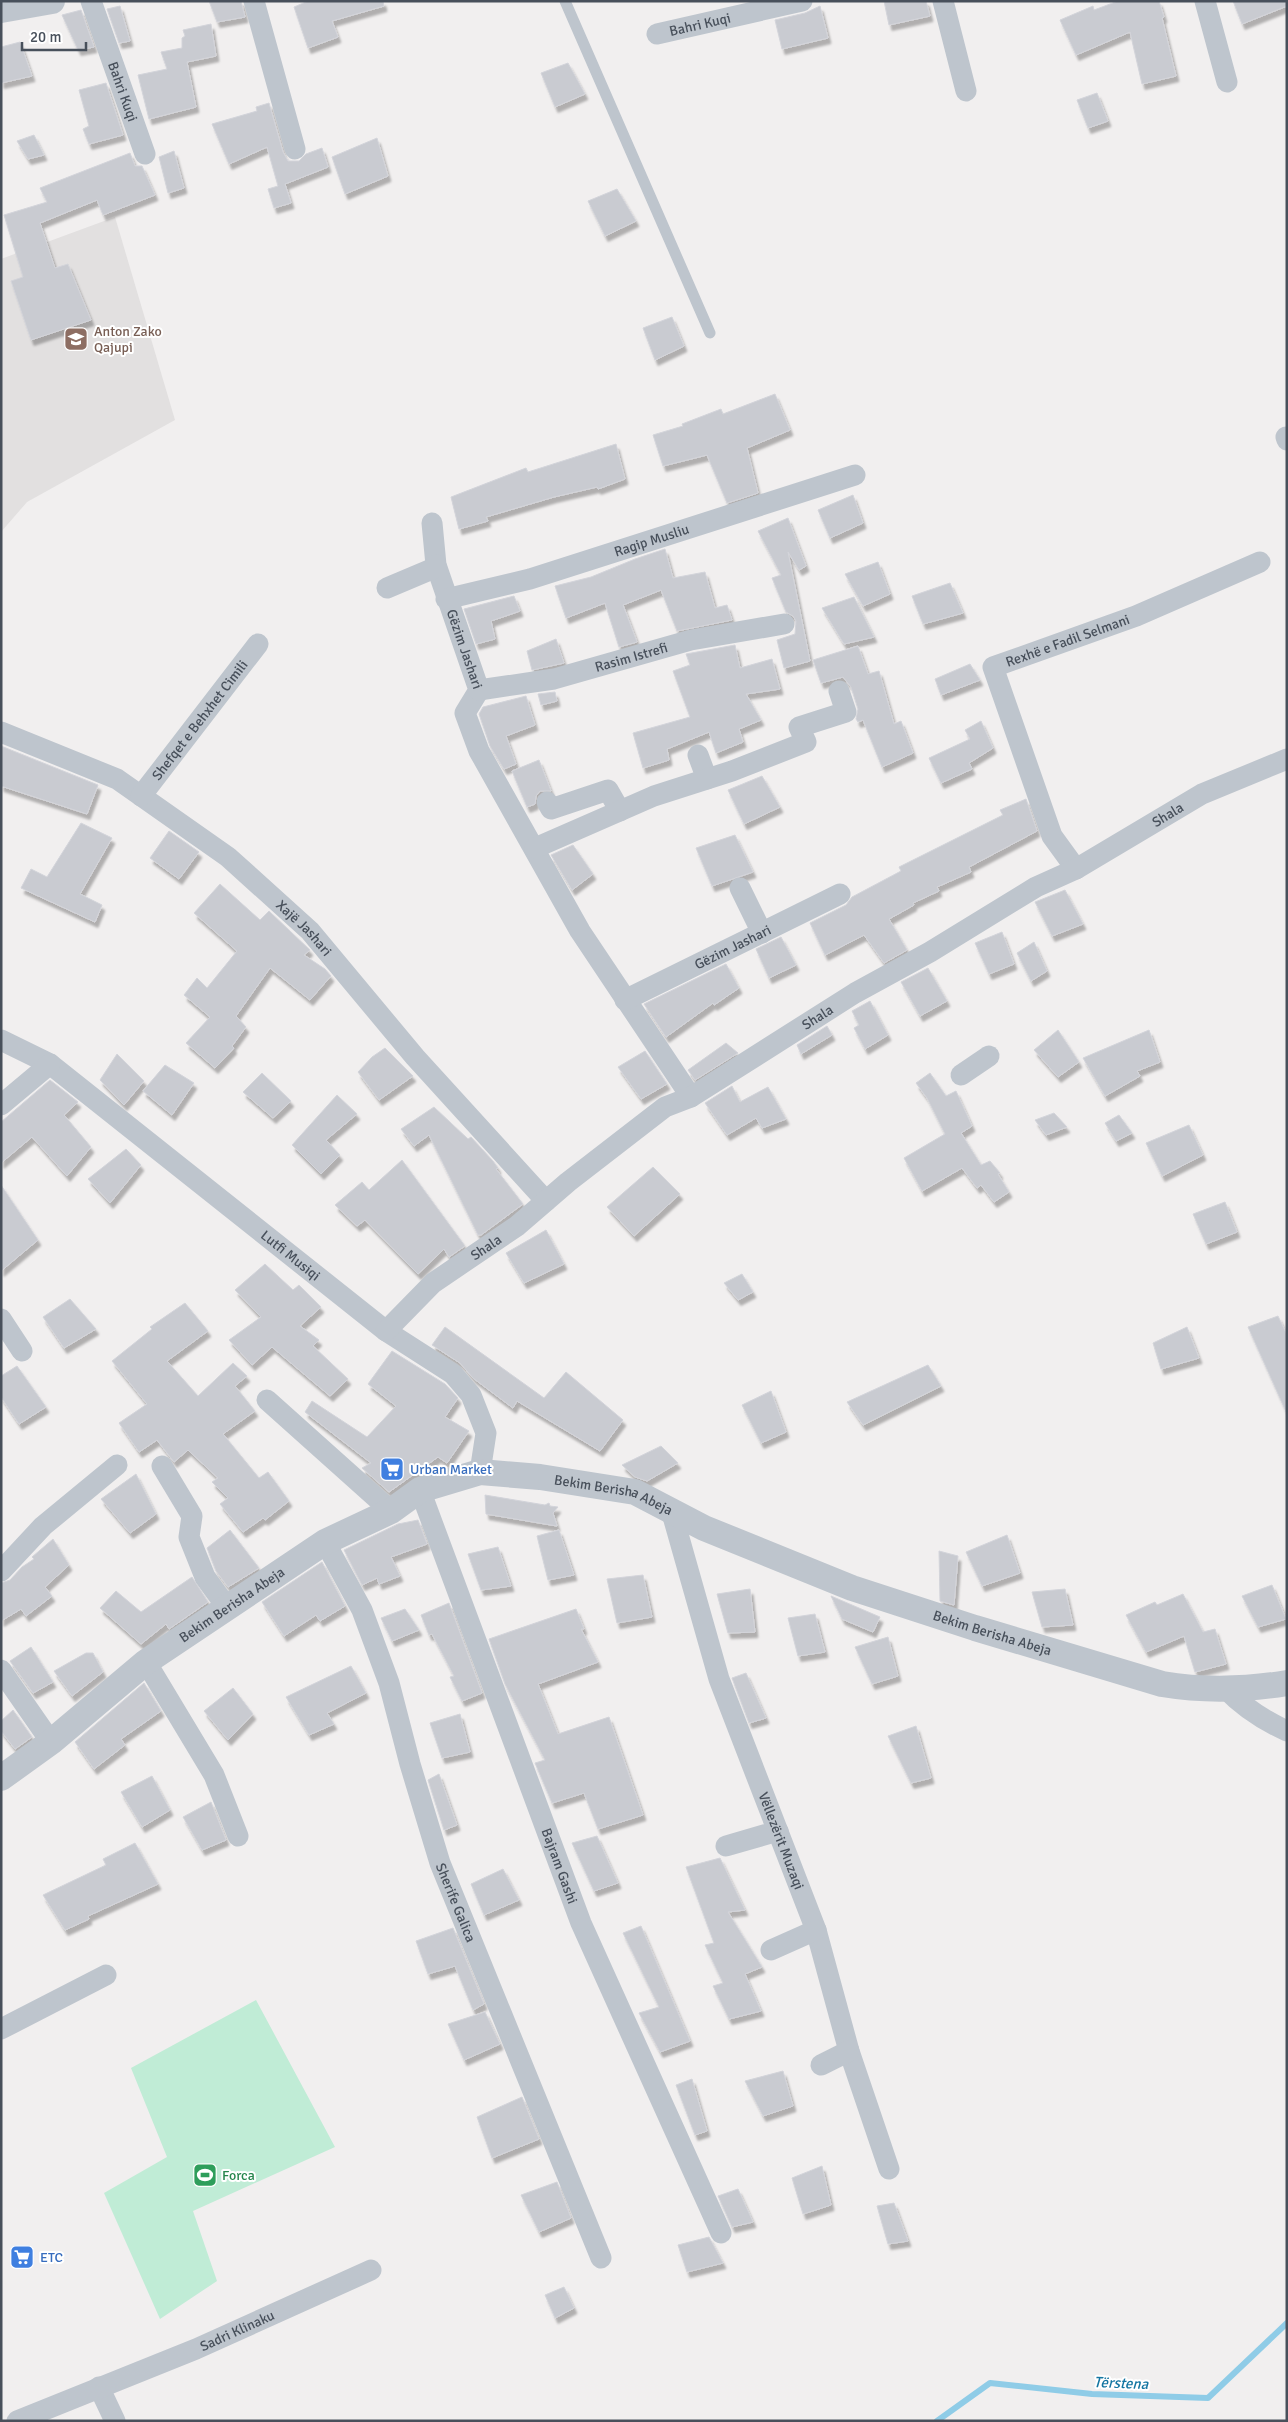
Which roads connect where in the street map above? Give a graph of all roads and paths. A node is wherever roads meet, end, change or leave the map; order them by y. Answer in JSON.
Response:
{"nodes":[{"id":1,"x":91,"y":1,"type":"edge"},
{"id":2,"x":254,"y":1,"type":"edge"},
{"id":3,"x":565,"y":1,"type":"edge"},
{"id":4,"x":802,"y":1,"type":"edge"},
{"id":5,"x":943,"y":1,"type":"edge"},
{"id":6,"x":1205,"y":1,"type":"edge"},
{"id":7,"x":41,"y":2,"type":"edge"},
{"id":8,"x":1,"y":10,"type":"edge"},
{"id":9,"x":657,"y":34,"type":"dead end"},
{"id":10,"x":1228,"y":82,"type":"dead end"},
{"id":11,"x":966,"y":91,"type":"dead end"},
{"id":12,"x":295,"y":149,"type":"dead end"},
{"id":13,"x":145,"y":154,"type":"dead end"},
{"id":14,"x":710,"y":333,"type":"dead end"},
{"id":15,"x":856,"y":475,"type":"dead end"},
{"id":16,"x":432,"y":523,"type":"dead end"},
{"id":17,"x":1260,"y":562,"type":"dead end"},
{"id":18,"x":436,"y":565,"type":"junction"},
{"id":19,"x":387,"y":588,"type":"dead end"},
{"id":20,"x":446,"y":599,"type":"junction"},
{"id":21,"x":784,"y":624,"type":"dead end"},
{"id":22,"x":258,"y":644,"type":"dead end"},
{"id":23,"x":479,"y":690,"type":"junction"},
{"id":24,"x":839,"y":691,"type":"dead end"},
{"id":25,"x":1,"y":732,"type":"edge"},
{"id":26,"x":698,"y":755,"type":"dead end"},
{"id":27,"x":1287,"y":758,"type":"edge"},
{"id":28,"x":707,"y":779,"type":"junction"},
{"id":29,"x":141,"y":796,"type":"junction"},
{"id":30,"x":547,"y":802,"type":"dead end"},
{"id":31,"x":620,"y":811,"type":"junction"},
{"id":32,"x":535,"y":848,"type":"junction"},
{"id":33,"x":1076,"y":869,"type":"junction"},
{"id":34,"x":740,"y":888,"type":"dead end"},
{"id":35,"x":840,"y":894,"type":"dead end"},
{"id":36,"x":762,"y":933,"type":"junction"},
{"id":37,"x":625,"y":1000,"type":"junction"},
{"id":38,"x":1,"y":1040,"type":"edge"},
{"id":39,"x":989,"y":1056,"type":"dead end"},
{"id":40,"x":50,"y":1064,"type":"junction"},
{"id":41,"x":961,"y":1075,"type":"dead end"},
{"id":42,"x":691,"y":1097,"type":"junction"},
{"id":43,"x":1,"y":1105,"type":"edge"},
{"id":44,"x":546,"y":1201,"type":"junction"},
{"id":45,"x":1,"y":1319,"type":"edge"},
{"id":46,"x":386,"y":1331,"type":"junction"},
{"id":47,"x":22,"y":1351,"type":"dead end"},
{"id":48,"x":266,"y":1400,"type":"dead end"},
{"id":49,"x":117,"y":1465,"type":"dead end"},
{"id":50,"x":162,"y":1466,"type":"dead end"},
{"id":51,"x":480,"y":1472,"type":"junction"},
{"id":52,"x":420,"y":1490,"type":"junction"},
{"id":53,"x":391,"y":1511,"type":"junction"},
{"id":54,"x":672,"y":1513,"type":"junction"},
{"id":55,"x":325,"y":1542,"type":"junction"},
{"id":56,"x":2,"y":1569,"type":"edge"},
{"id":57,"x":226,"y":1606,"type":"junction"},
{"id":58,"x":146,"y":1662,"type":"junction"},
{"id":59,"x":1,"y":1670,"type":"edge"},
{"id":60,"x":1287,"y":1683,"type":"edge"},
{"id":61,"x":1226,"y":1689,"type":"junction"},
{"id":62,"x":1287,"y":1731,"type":"edge"},
{"id":63,"x":51,"y":1742,"type":"junction"},
{"id":64,"x":1,"y":1778,"type":"edge"},
{"id":65,"x":778,"y":1831,"type":"junction"},
{"id":66,"x":238,"y":1836,"type":"dead end"},
{"id":67,"x":726,"y":1846,"type":"dead end"},
{"id":68,"x":816,"y":1930,"type":"junction"},
{"id":69,"x":771,"y":1950,"type":"dead end"},
{"id":70,"x":106,"y":1975,"type":"dead end"},
{"id":71,"x":1,"y":2029,"type":"edge"},
{"id":72,"x":849,"y":2051,"type":"junction"},
{"id":73,"x":821,"y":2065,"type":"dead end"},
{"id":74,"x":889,"y":2169,"type":"dead end"},
{"id":75,"x":721,"y":2233,"type":"dead end"},
{"id":76,"x":600,"y":2258,"type":"dead end"},
{"id":77,"x":371,"y":2270,"type":"dead end"},
{"id":78,"x":99,"y":2387,"type":"junction"},
{"id":79,"x":47,"y":2415,"type":"edge"},
{"id":80,"x":17,"y":2421,"type":"edge"},
{"id":81,"x":115,"y":2421,"type":"edge"}],
"edges":[{"from":1,"to":13,"type":"street","name":"Bahri Kuqi"},
{"from":2,"to":12,"type":"street"},
{"from":3,"to":14,"type":"lane"},
{"from":4,"to":9,"type":"street","name":"Bahri Kuqi"},
{"from":5,"to":11,"type":"street"},
{"from":6,"to":10,"type":"street"},
{"from":7,"to":8,"type":"street"},
{"from":15,"to":20,"type":"street","name":"Ragip Musliu"},
{"from":16,"to":18,"type":"street","name":"Gëzim Jashari"},
{"from":17,"to":33,"type":"street","name":"Rexhë e Fadil Selmani"},
{"from":18,"to":19,"type":"street"},
{"from":18,"to":20,"type":"street","name":"Gëzim Jashari"},
{"from":20,"to":23,"type":"street","name":"Gëzim Jashari"},
{"from":21,"to":23,"type":"street","name":"Rasim Istrefi"},
{"from":22,"to":29,"type":"street","name":"Shefqet e Behxhet Cimili"},
{"from":23,"to":32,"type":"street","name":"Gëzim Jashari"},
{"from":24,"to":28,"type":"street"},
{"from":25,"to":29,"type":"street","name":"Xajë Jashari"},
{"from":26,"to":28,"type":"street"},
{"from":27,"to":33,"type":"street","name":"Shala"},
{"from":28,"to":31,"type":"street"},
{"from":29,"to":44,"type":"street","name":"Xajë Jashari"},
{"from":30,"to":31,"type":"street"},
{"from":31,"to":32,"type":"street"},
{"from":32,"to":37,"type":"street","name":"Gëzim Jashari"},
{"from":33,"to":42,"type":"street","name":"Shala"},
{"from":34,"to":36,"type":"street"},
{"from":35,"to":36,"type":"street","name":"Gëzim Jashari"},
{"from":36,"to":37,"type":"street","name":"Gëzim Jashari"},
{"from":37,"to":42,"type":"street","name":"Gëzim Jashari"},
{"from":38,"to":40,"type":"street","name":"Lutfi Musiqi"},
{"from":39,"to":41,"type":"street"},
{"from":40,"to":43,"type":"street"},
{"from":40,"to":46,"type":"street","name":"Lutfi Musiqi"},
{"from":42,"to":44,"type":"street","name":"Shala"},
{"from":44,"to":46,"type":"street","name":"Shala"},
{"from":45,"to":47,"type":"street"},
{"from":46,"to":51,"type":"street","name":"Lutfi Musiqi"},
{"from":48,"to":53,"type":"street"},
{"from":49,"to":56,"type":"street"},
{"from":50,"to":57,"type":"street"},
{"from":51,"to":52,"type":"street","name":"Bekim Berisha Abeja"},
{"from":51,"to":54,"type":"street","name":"Bekim Berisha Abeja"},
{"from":52,"to":53,"type":"street","name":"Bekim Berisha Abeja"},
{"from":52,"to":75,"type":"street","name":"Bajram Gashi"},
{"from":53,"to":55,"type":"street","name":"Bekim Berisha Abeja"},
{"from":54,"to":61,"type":"street","name":"Bekim Berisha Abeja"},
{"from":54,"to":65,"type":"street","name":"Vëllezërit Muzaqi"},
{"from":55,"to":57,"type":"street","name":"Bekim Berisha Abeja"},
{"from":55,"to":76,"type":"street","name":"Sherife Galica"},
{"from":57,"to":58,"type":"street","name":"Bekim Berisha Abeja"},
{"from":58,"to":63,"type":"street","name":"Bekim Berisha Abeja"},
{"from":58,"to":66,"type":"street"},
{"from":59,"to":63,"type":"street"},
{"from":60,"to":61,"type":"street","name":"Bekim Berisha Abeja"},
{"from":61,"to":62,"type":"street"},
{"from":63,"to":64,"type":"street","name":"Bekim Berisha Abeja"},
{"from":65,"to":67,"type":"street"},
{"from":65,"to":68,"type":"street","name":"Vëllezërit Muzaqi"},
{"from":68,"to":69,"type":"street"},
{"from":68,"to":72,"type":"street","name":"Vëllezërit Muzaqi"},
{"from":70,"to":71,"type":"street"},
{"from":72,"to":73,"type":"street"},
{"from":72,"to":74,"type":"street","name":"Vëllezërit Muzaqi"},
{"from":77,"to":78,"type":"street","name":"Sadri Klinaku"},
{"from":78,"to":79,"type":"street","name":"Sadri Klinaku"},
{"from":78,"to":81,"type":"street"},
{"from":79,"to":80,"type":"street","name":"Sadri Klinaku"}]}
